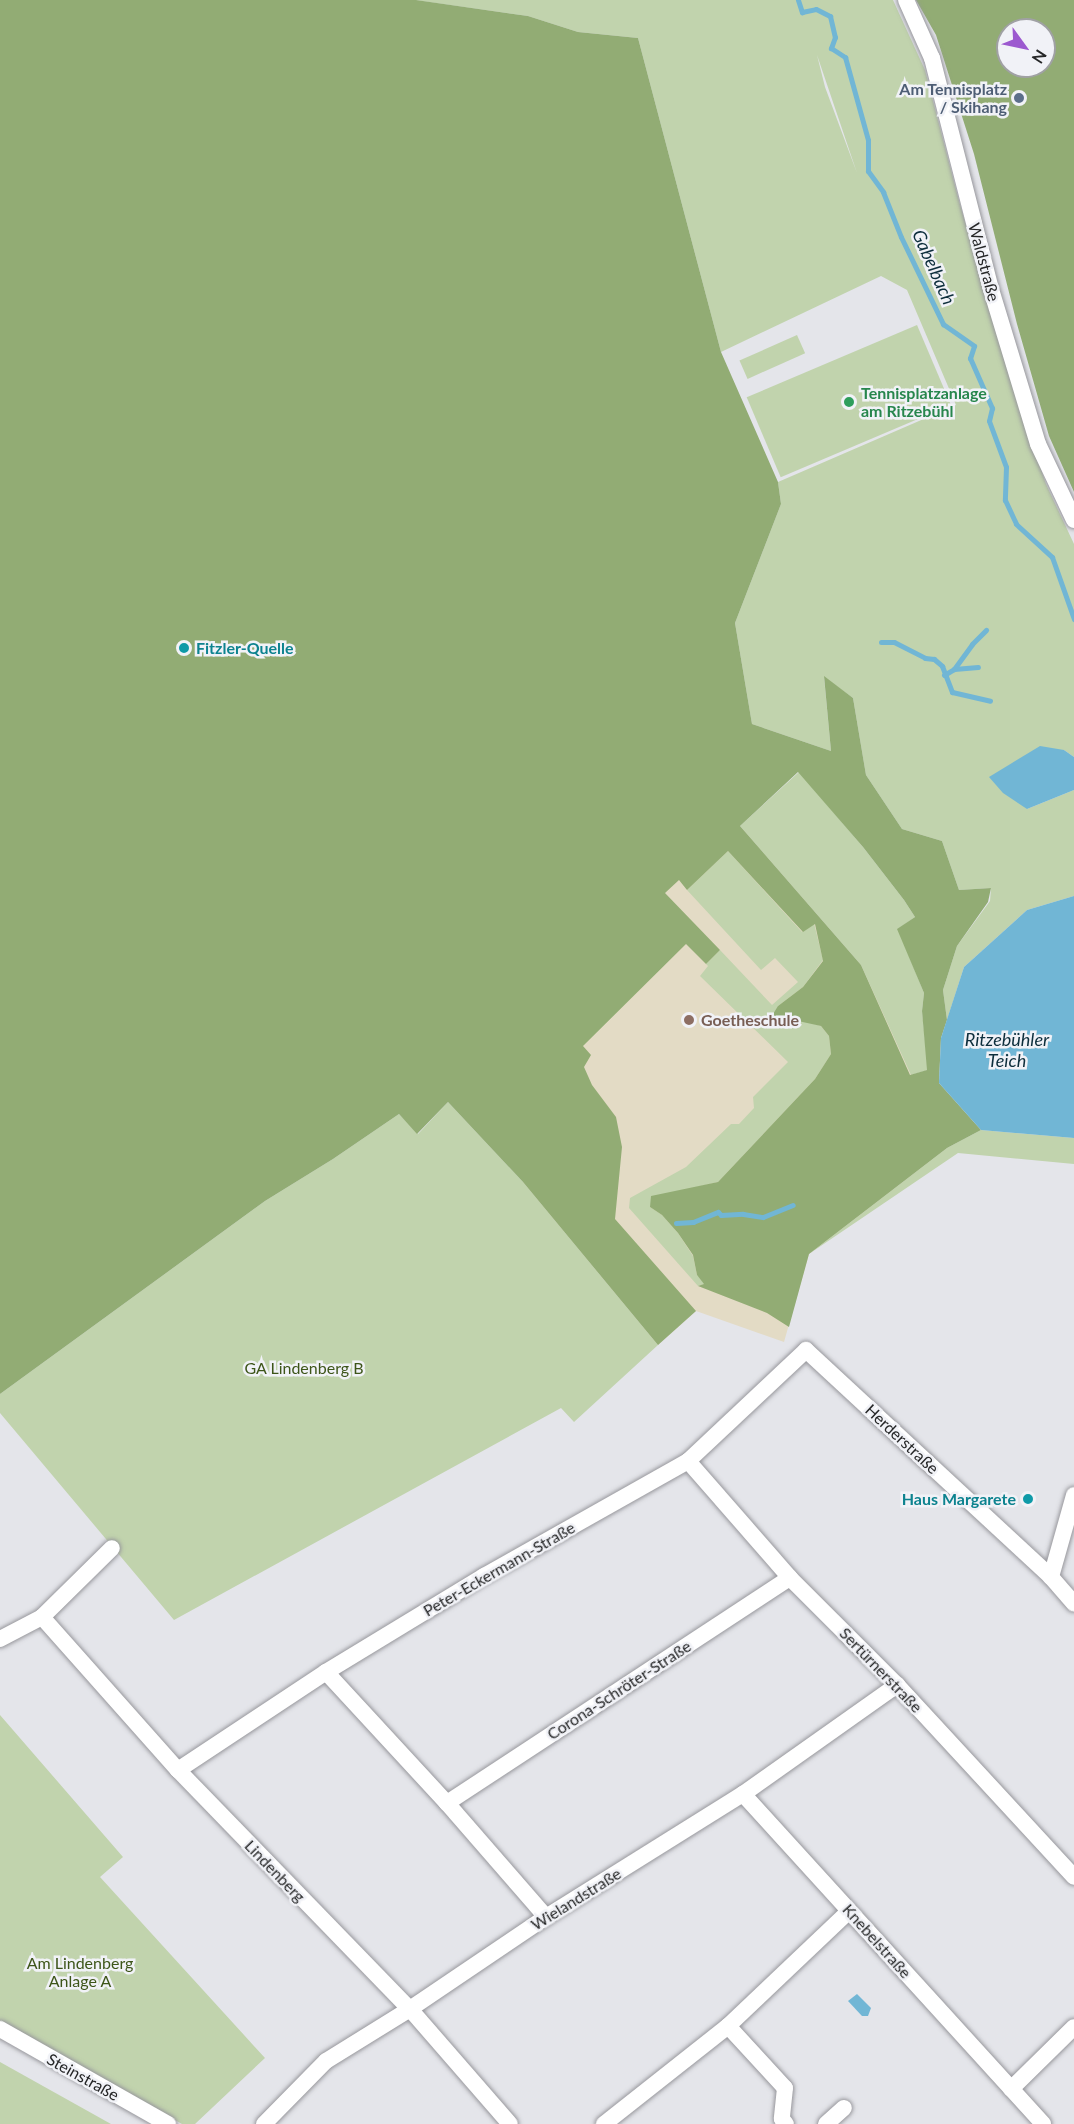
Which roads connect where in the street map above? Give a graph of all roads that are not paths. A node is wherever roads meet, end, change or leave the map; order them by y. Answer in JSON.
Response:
{"nodes":[{"id":1,"x":906,"y":0,"type":"edge"},
{"id":2,"x":1074,"y":520,"type":"edge"},
{"id":3,"x":806,"y":1350,"type":"joint"},
{"id":4,"x":688,"y":1461,"type":"junction"},
{"id":5,"x":1074,"y":1495,"type":"edge"},
{"id":6,"x":112,"y":1548,"type":"dead end"},
{"id":7,"x":1051,"y":1577,"type":"junction"},
{"id":8,"x":790,"y":1578,"type":"junction"},
{"id":9,"x":1074,"y":1604,"type":"edge"},
{"id":10,"x":42,"y":1617,"type":"junction"},
{"id":11,"x":0,"y":1639,"type":"edge"},
{"id":12,"x":326,"y":1672,"type":"junction"},
{"id":13,"x":897,"y":1685,"type":"junction"},
{"id":14,"x":178,"y":1770,"type":"junction"},
{"id":15,"x":743,"y":1794,"type":"junction"},
{"id":16,"x":447,"y":1803,"type":"junction"},
{"id":17,"x":1074,"y":1877,"type":"edge"},
{"id":18,"x":849,"y":1911,"type":"junction"},
{"id":19,"x":546,"y":1917,"type":"junction"},
{"id":20,"x":410,"y":2009,"type":"junction"},
{"id":21,"x":728,"y":2026,"type":"junction"},
{"id":22,"x":1074,"y":2027,"type":"edge"},
{"id":23,"x":0,"y":2029,"type":"edge"},
{"id":24,"x":1011,"y":2089,"type":"junction"},
{"id":25,"x":844,"y":2109,"type":"dead end"},
{"id":26,"x":1032,"y":2120,"type":"edge"},
{"id":27,"x":168,"y":2124,"type":"edge"},
{"id":28,"x":264,"y":2124,"type":"edge"},
{"id":29,"x":510,"y":2124,"type":"edge"},
{"id":30,"x":604,"y":2124,"type":"edge"},
{"id":31,"x":786,"y":2124,"type":"edge"},
{"id":32,"x":826,"y":2124,"type":"edge"}],
"edges":[{"from":1,"to":2,"type":"street","name":"Waldstraße"},
{"from":3,"to":4,"type":"street","name":"Peter-Eckermann-Straße"},
{"from":3,"to":7,"type":"street","name":"Herderstraße"},
{"from":4,"to":8,"type":"street","name":"Sertürnerstraße"},
{"from":4,"to":12,"type":"street","name":"Peter-Eckermann-Straße"},
{"from":5,"to":7,"type":"street"},
{"from":6,"to":10,"type":"street"},
{"from":7,"to":9,"type":"street","name":"Herderstraße"},
{"from":8,"to":13,"type":"street","name":"Sertürnerstraße"},
{"from":8,"to":16,"type":"street","name":"Corona-Schröter-Straße"},
{"from":10,"to":11,"type":"street"},
{"from":10,"to":14,"type":"street","name":"Lindenberg"},
{"from":12,"to":14,"type":"street","name":"Peter-Eckermann-Straße"},
{"from":12,"to":16,"type":"street"},
{"from":13,"to":15,"type":"street","name":"Wielandstraße"},
{"from":13,"to":17,"type":"street","name":"Sertürnerstraße"},
{"from":14,"to":20,"type":"street","name":"Lindenberg"},
{"from":15,"to":18,"type":"street","name":"Knebelstraße"},
{"from":15,"to":19,"type":"street","name":"Wielandstraße"},
{"from":16,"to":19,"type":"street"},
{"from":18,"to":21,"type":"street"},
{"from":18,"to":24,"type":"street","name":"Knebelstraße"},
{"from":19,"to":20,"type":"street","name":"Wielandstraße"},
{"from":20,"to":28,"type":"street","name":"Wielandstraße"},
{"from":20,"to":29,"type":"street","name":"Lindenberg"},
{"from":21,"to":30,"type":"street"},
{"from":21,"to":31,"type":"street"},
{"from":22,"to":24,"type":"street"},
{"from":23,"to":27,"type":"street","name":"Steinstraße"},
{"from":24,"to":26,"type":"street","name":"Knebelstraße"},
{"from":25,"to":32,"type":"street"}]}
